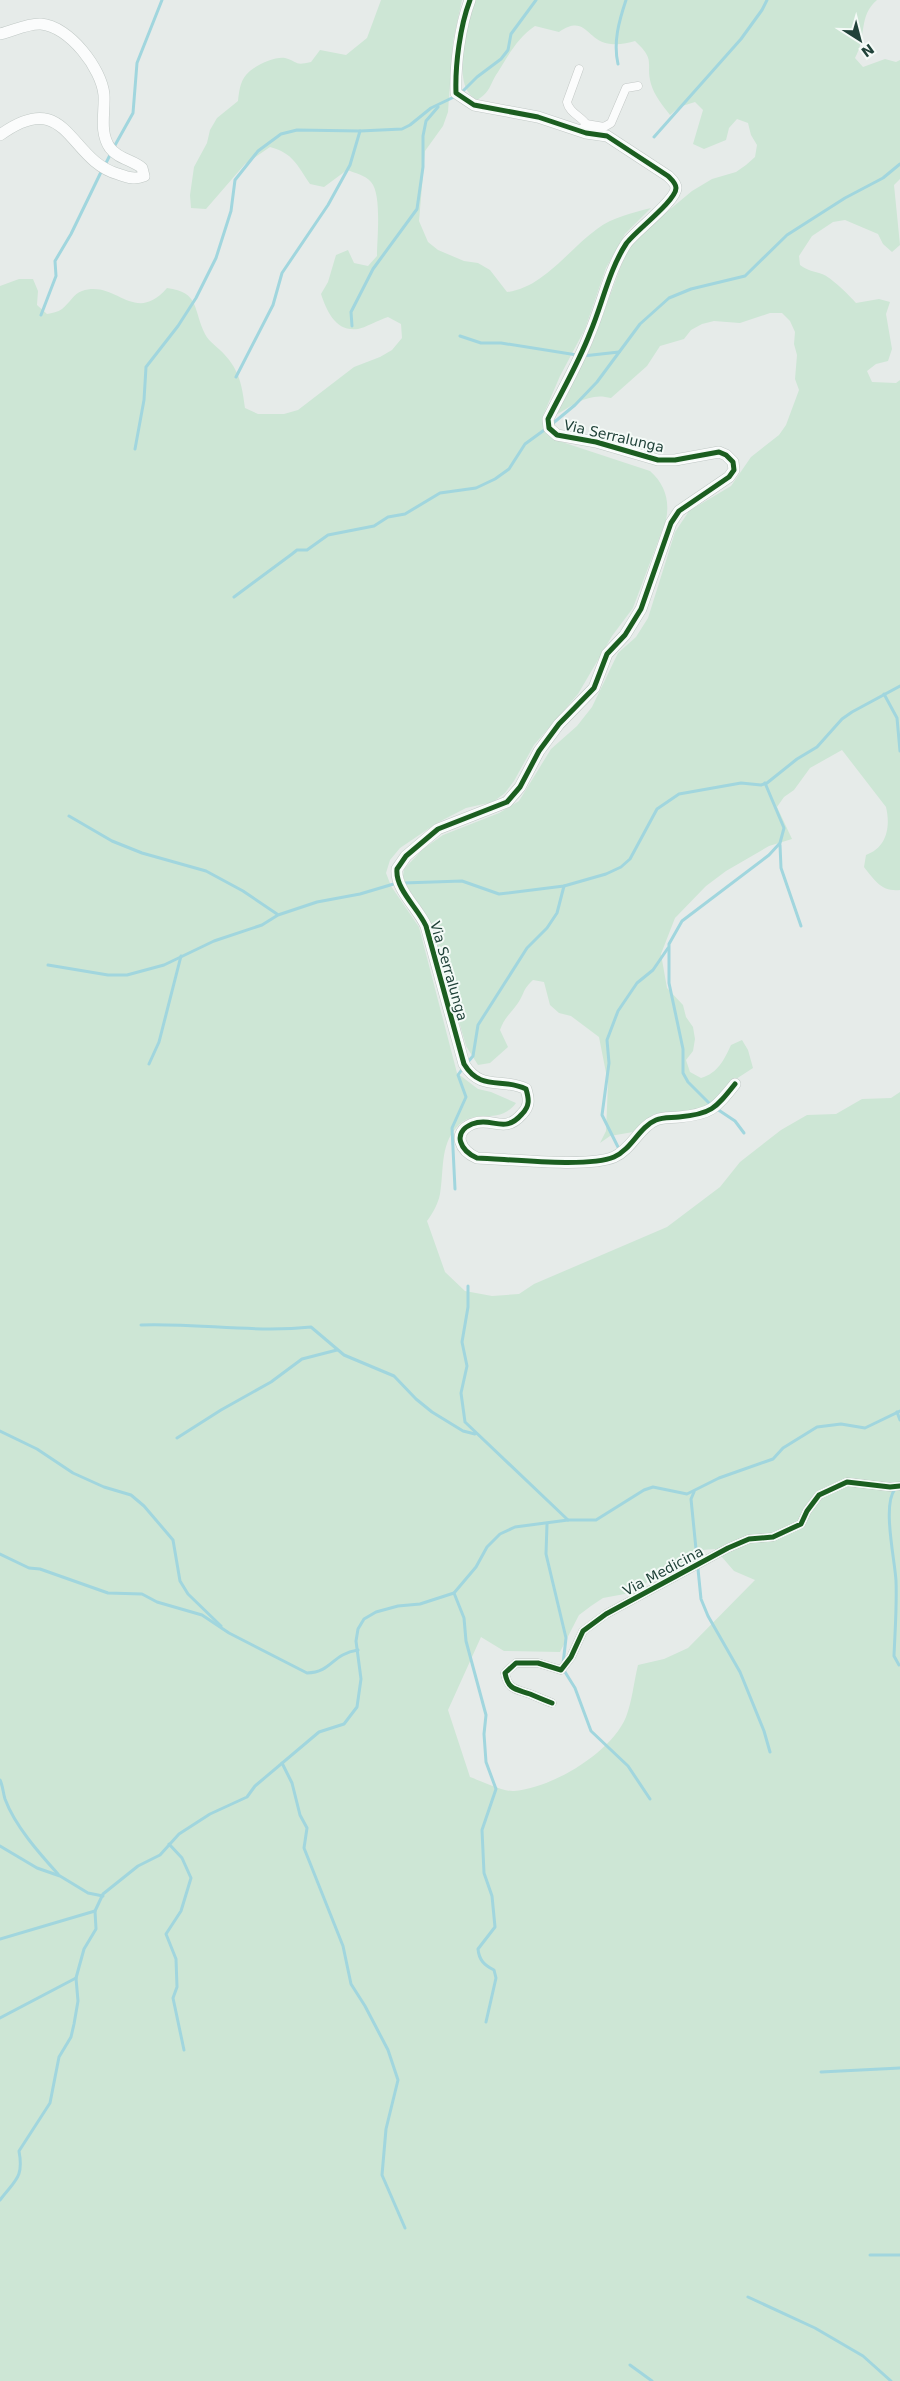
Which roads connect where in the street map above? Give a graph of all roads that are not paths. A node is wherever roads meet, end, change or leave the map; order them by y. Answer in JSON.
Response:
{"nodes":[{"id":1,"x":470,"y":0,"type":"edge"},
{"id":2,"x":0,"y":34,"type":"edge"},
{"id":3,"x":579,"y":69,"type":"dead end"},
{"id":4,"x":638,"y":86,"type":"dead end"},
{"id":5,"x":583,"y":128,"type":"junction"},
{"id":6,"x":0,"y":135,"type":"edge"},
{"id":7,"x":735,"y":1084,"type":"dead end"},
{"id":8,"x":900,"y":1486,"type":"edge"},
{"id":9,"x":552,"y":1703,"type":"dead end"}],
"edges":[{"from":1,"to":5,"type":"street","name":"Via Serralunga"},
{"from":2,"to":6,"type":"street"},
{"from":3,"to":5,"type":"street"},
{"from":4,"to":5,"type":"street","name":"Via Serralunga"},
{"from":5,"to":7,"type":"street","name":"Via Serralunga"},
{"from":8,"to":9,"type":"street","name":"Via Medicina"}]}
